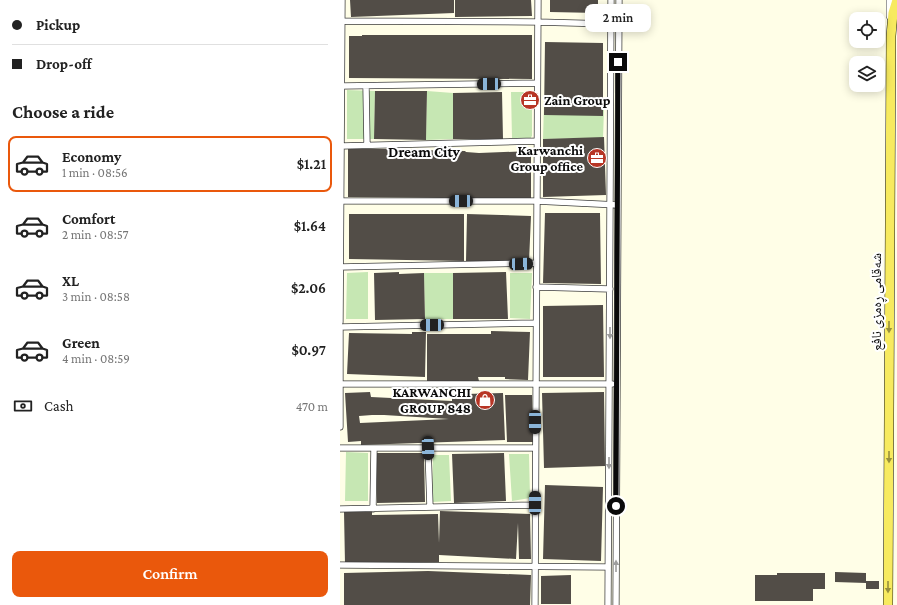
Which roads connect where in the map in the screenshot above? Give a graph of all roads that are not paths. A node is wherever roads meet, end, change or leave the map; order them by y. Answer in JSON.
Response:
{"nodes":[{"id":1,"x":342,"y":0,"type":"edge"},
{"id":2,"x":538,"y":0,"type":"edge"},
{"id":3,"x":611,"y":0,"type":"edge"},
{"id":4,"x":619,"y":0,"type":"edge"},
{"id":5,"x":890,"y":0,"type":"edge"},
{"id":6,"x":897,"y":0,"type":"edge"},
{"id":7,"x":341,"y":21,"type":"edge"},
{"id":8,"x":537,"y":22,"type":"junction"},
{"id":9,"x":610,"y":24,"type":"junction"},
{"id":10,"x":891,"y":36,"type":"junction"},
{"id":11,"x":537,"y":83,"type":"junction"},
{"id":12,"x":342,"y":86,"type":"junction"},
{"id":13,"x":366,"y":86,"type":"junction"},
{"id":14,"x":618,"y":106,"type":"junction"},
{"id":15,"x":610,"y":107,"type":"junction"},
{"id":16,"x":536,"y":141,"type":"junction"},
{"id":17,"x":367,"y":145,"type":"junction"},
{"id":18,"x":342,"y":146,"type":"junction"},
{"id":19,"x":341,"y":201,"type":"edge"},
{"id":20,"x":536,"y":201,"type":"junction"},
{"id":21,"x":610,"y":204,"type":"junction"},
{"id":22,"x":618,"y":205,"type":"junction"},
{"id":23,"x":890,"y":258,"type":"junction"},
{"id":24,"x":536,"y":263,"type":"junction"},
{"id":25,"x":340,"y":267,"type":"edge"},
{"id":26,"x":897,"y":267,"type":"edge"},
{"id":27,"x":536,"y":287,"type":"junction"},
{"id":28,"x":610,"y":289,"type":"junction"},
{"id":29,"x":897,"y":294,"type":"edge"},
{"id":30,"x":890,"y":301,"type":"junction"},
{"id":31,"x":340,"y":322,"type":"edge"},
{"id":32,"x":536,"y":323,"type":"junction"},
{"id":33,"x":340,"y":328,"type":"edge"},
{"id":34,"x":536,"y":383,"type":"junction"},
{"id":35,"x":340,"y":384,"type":"edge"},
{"id":36,"x":609,"y":384,"type":"junction"},
{"id":37,"x":617,"y":384,"type":"junction"},
{"id":38,"x":340,"y":428,"type":"edge"},
{"id":39,"x":340,"y":448,"type":"edge"},
{"id":40,"x":374,"y":448,"type":"junction"},
{"id":41,"x":428,"y":448,"type":"junction"},
{"id":42,"x":535,"y":448,"type":"junction"},
{"id":43,"x":535,"y":505,"type":"junction"},
{"id":44,"x":430,"y":507,"type":"junction"},
{"id":45,"x":340,"y":509,"type":"edge"},
{"id":46,"x":374,"y":509,"type":"junction"},
{"id":47,"x":340,"y":561,"type":"edge"},
{"id":48,"x":535,"y":565,"type":"junction"},
{"id":49,"x":340,"y":566,"type":"edge"},
{"id":50,"x":608,"y":566,"type":"junction"},
{"id":51,"x":608,"y":586,"type":"junction"},
{"id":52,"x":616,"y":586,"type":"junction"},
{"id":53,"x":535,"y":605,"type":"edge"},
{"id":54,"x":608,"y":605,"type":"edge"},
{"id":55,"x":616,"y":605,"type":"edge"},
{"id":56,"x":888,"y":605,"type":"edge"}],
"edges":[{"from":1,"to":7,"type":"street"},
{"from":2,"to":8,"type":"street"},
{"from":3,"to":9,"type":"street"},
{"from":4,"to":14,"type":"street"},
{"from":5,"to":10,"type":"street"},
{"from":6,"to":10,"type":"main road","name":"شەقامی ڕەمزی نافع"},
{"from":7,"to":8,"type":"street"},
{"from":7,"to":12,"type":"street"},
{"from":8,"to":9,"type":"street"},
{"from":8,"to":11,"type":"street"},
{"from":9,"to":15,"type":"street"},
{"from":10,"to":23,"type":"main road","name":"شەقامی ڕەمزی نافع"},
{"from":11,"to":13,"type":"street"},
{"from":11,"to":16,"type":"street"},
{"from":12,"to":13,"type":"street"},
{"from":12,"to":18,"type":"street"},
{"from":13,"to":17,"type":"street"},
{"from":14,"to":15,"type":"street"},
{"from":14,"to":22,"type":"street"},
{"from":15,"to":21,"type":"street"},
{"from":16,"to":17,"type":"street"},
{"from":16,"to":20,"type":"street"},
{"from":17,"to":18,"type":"street"},
{"from":18,"to":19,"type":"street"},
{"from":19,"to":20,"type":"street"},
{"from":19,"to":25,"type":"street"},
{"from":20,"to":21,"type":"street"},
{"from":20,"to":24,"type":"street"},
{"from":21,"to":22,"type":"street"},
{"from":21,"to":28,"type":"street"},
{"from":22,"to":37,"type":"street"},
{"from":23,"to":26,"type":"main road"},
{"from":23,"to":30,"type":"main road","name":"شەقامی ڕەمزی نافع"},
{"from":24,"to":25,"type":"street"},
{"from":24,"to":27,"type":"street"},
{"from":25,"to":31,"type":"street"},
{"from":27,"to":28,"type":"street"},
{"from":27,"to":32,"type":"street"},
{"from":28,"to":36,"type":"street","one_way":true},
{"from":29,"to":30,"type":"main road"},
{"from":30,"to":56,"type":"main road","name":"شەقامی ڕەمزی نافع","one_way":true},
{"from":32,"to":33,"type":"street"},
{"from":32,"to":34,"type":"street"},
{"from":33,"to":35,"type":"street"},
{"from":34,"to":35,"type":"street"},
{"from":34,"to":36,"type":"street"},
{"from":34,"to":42,"type":"street"},
{"from":35,"to":38,"type":"street"},
{"from":36,"to":37,"type":"street"},
{"from":36,"to":50,"type":"street","one_way":true},
{"from":52,"to":37,"type":"street","one_way":true},
{"from":39,"to":40,"type":"street"},
{"from":40,"to":41,"type":"street"},
{"from":40,"to":46,"type":"street"},
{"from":41,"to":42,"type":"street"},
{"from":41,"to":44,"type":"street"},
{"from":42,"to":43,"type":"street"},
{"from":43,"to":44,"type":"street"},
{"from":43,"to":48,"type":"street"},
{"from":44,"to":46,"type":"street"},
{"from":45,"to":46,"type":"street"},
{"from":47,"to":49,"type":"street"},
{"from":48,"to":49,"type":"street"},
{"from":48,"to":50,"type":"street"},
{"from":48,"to":53,"type":"street"},
{"from":50,"to":51,"type":"street"},
{"from":51,"to":52,"type":"street"},
{"from":51,"to":54,"type":"street"},
{"from":52,"to":55,"type":"street"}]}
